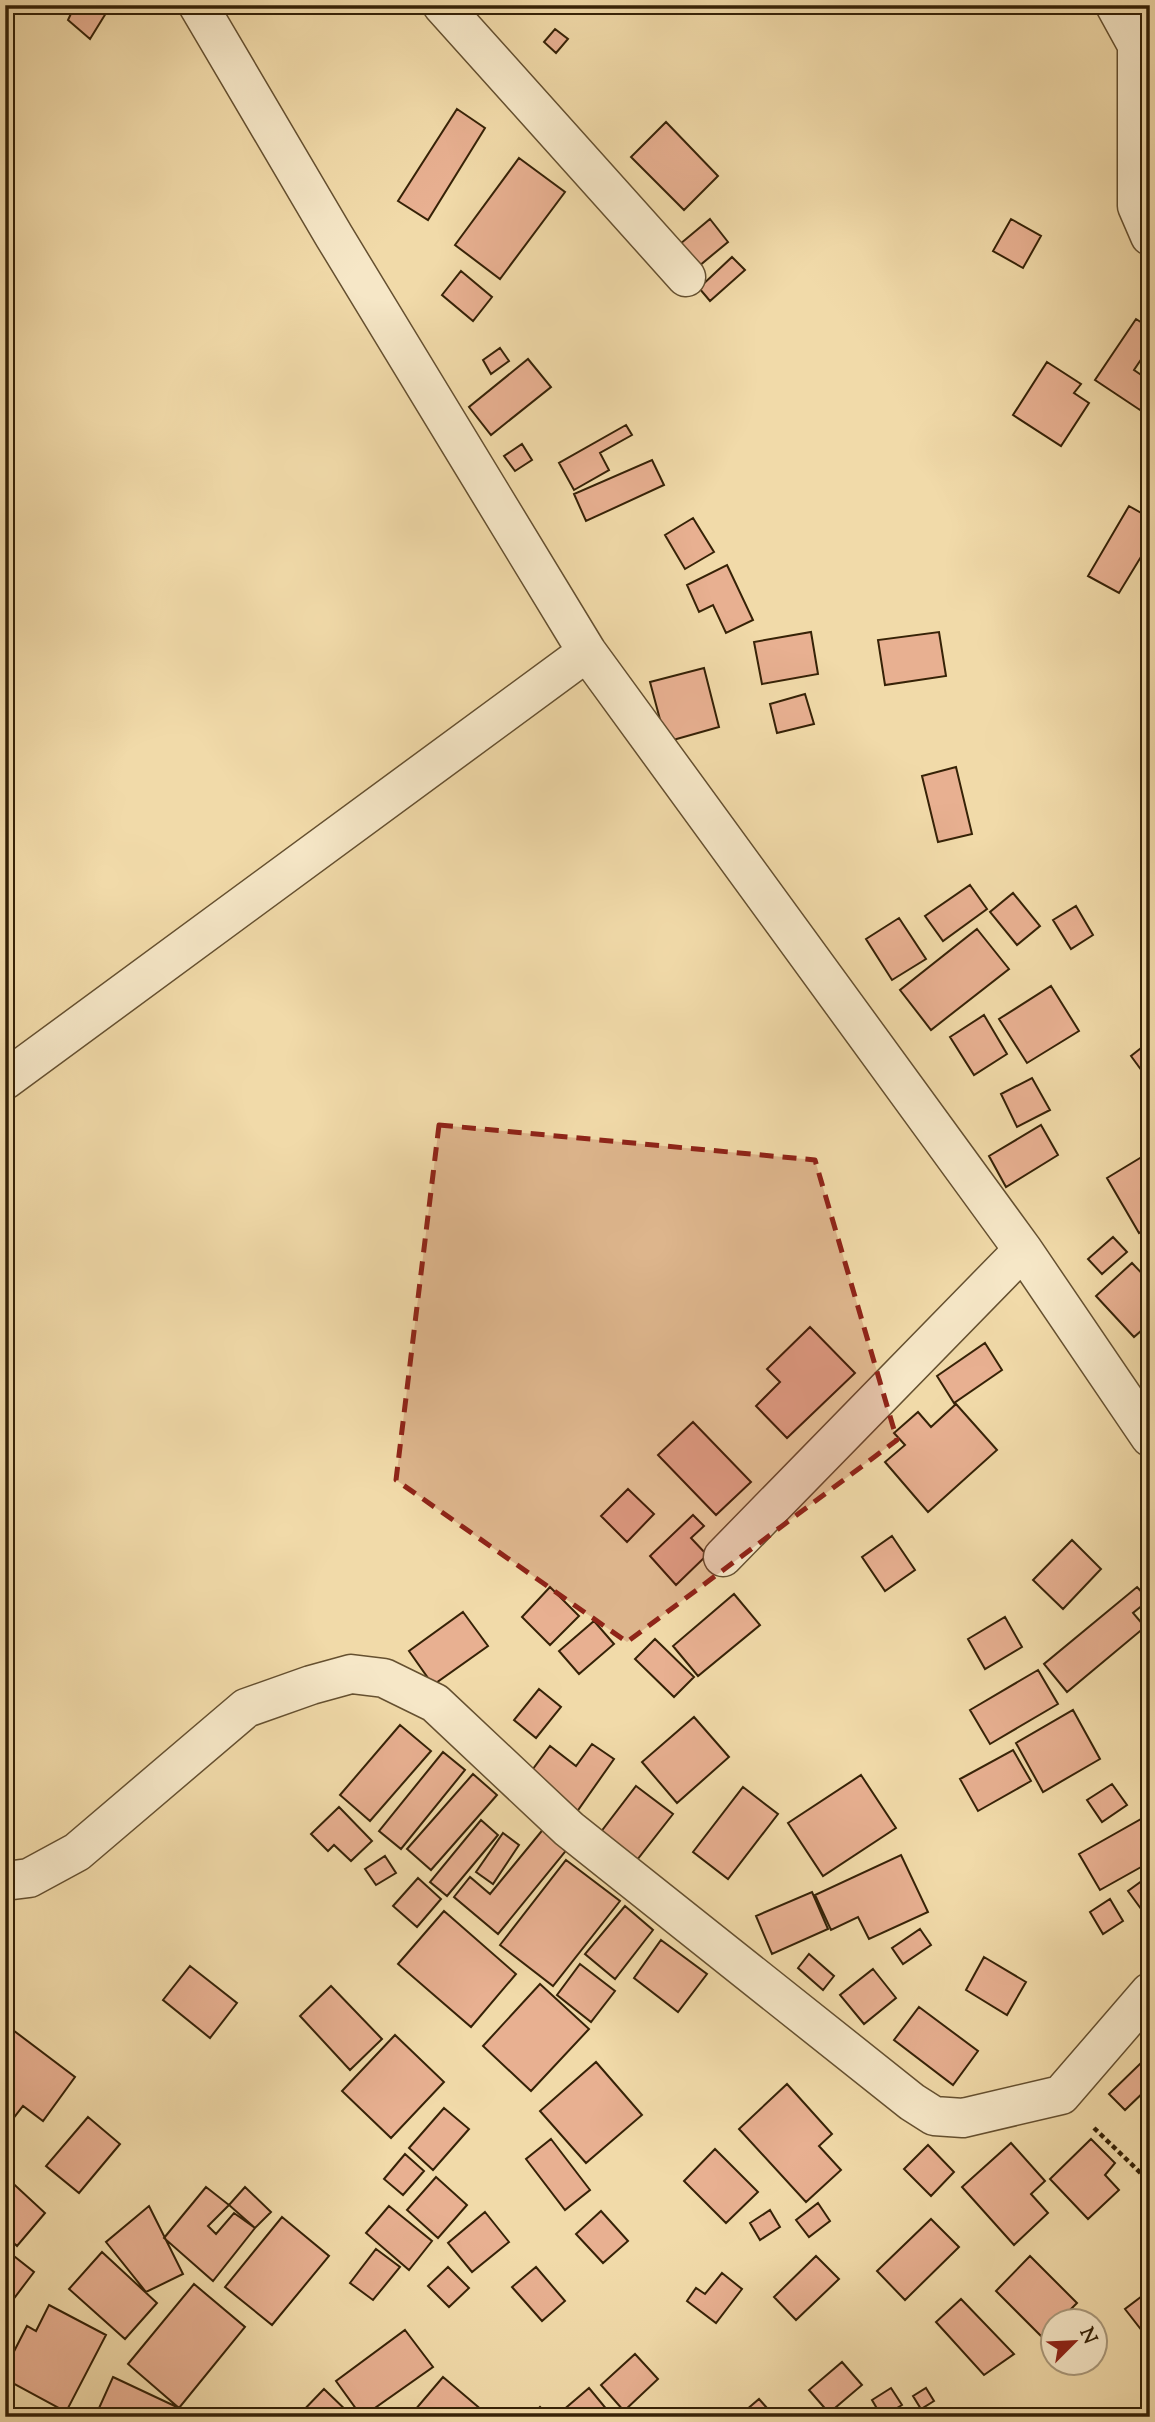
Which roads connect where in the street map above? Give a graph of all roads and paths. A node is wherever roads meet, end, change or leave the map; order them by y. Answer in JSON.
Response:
{"nodes":[{"id":1,"x":198,"y":5,"type":"edge"},
{"id":2,"x":442,"y":5,"type":"edge"},
{"id":3,"x":1115,"y":5,"type":"edge"},
{"id":4,"x":1150,"y":236,"type":"edge"},
{"id":5,"x":686,"y":276,"type":"dead end"},
{"id":6,"x":587,"y":652,"type":"junction"},
{"id":7,"x":5,"y":1080,"type":"edge"},
{"id":8,"x":1023,"y":1250,"type":"junction"},
{"id":9,"x":1150,"y":1437,"type":"edge"},
{"id":10,"x":723,"y":1557,"type":"dead end"},
{"id":11,"x":5,"y":1881,"type":"edge"},
{"id":12,"x":1150,"y":1992,"type":"edge"},
{"id":13,"x":1060,"y":2095,"type":"junction"},
{"id":14,"x":1150,"y":2182,"type":"edge"}],
"edges":[{"from":1,"to":6,"type":"street"},
{"from":2,"to":5,"type":"street"},
{"from":3,"to":4,"type":"street"},
{"from":6,"to":7,"type":"street"},
{"from":6,"to":8,"type":"street"},
{"from":8,"to":9,"type":"street"},
{"from":8,"to":10,"type":"street"},
{"from":11,"to":13,"type":"street"},
{"from":12,"to":13,"type":"street"},
{"from":13,"to":14,"type":"path"}]}
